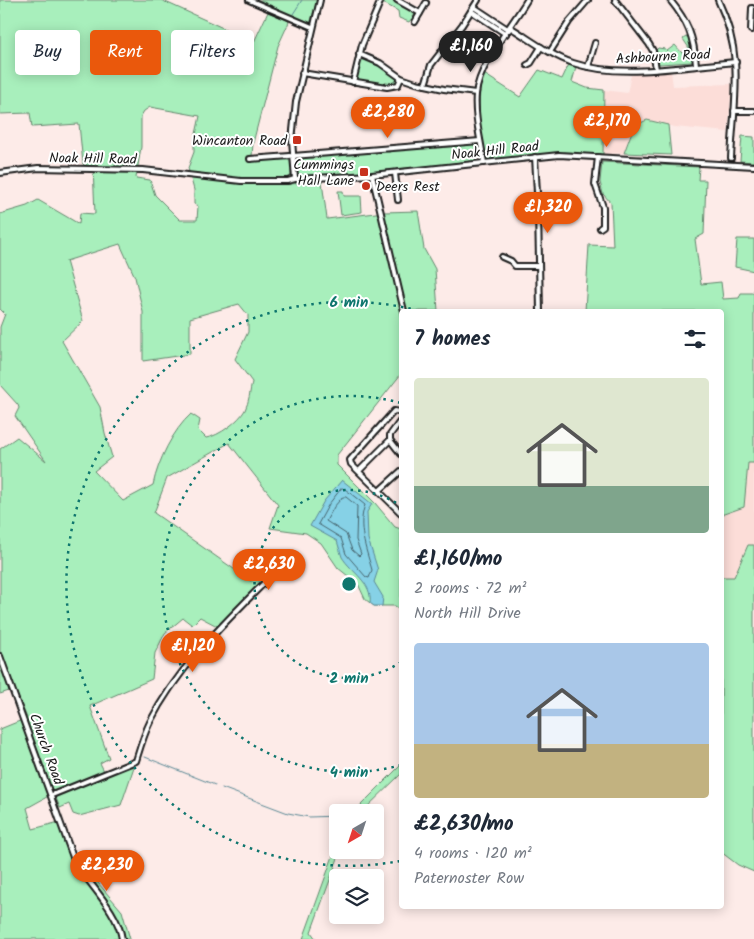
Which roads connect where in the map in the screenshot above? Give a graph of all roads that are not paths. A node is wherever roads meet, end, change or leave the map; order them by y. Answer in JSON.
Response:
{"nodes":[{"id":1,"x":249,"y":0,"type":"edge"},
{"id":2,"x":320,"y":0,"type":"edge"},
{"id":3,"x":381,"y":0,"type":"edge"},
{"id":4,"x":397,"y":0,"type":"edge"},
{"id":5,"x":478,"y":0,"type":"edge"},
{"id":6,"x":527,"y":0,"type":"edge"},
{"id":7,"x":588,"y":0,"type":"edge"},
{"id":8,"x":614,"y":0,"type":"edge"},
{"id":9,"x":670,"y":0,"type":"edge"},
{"id":10,"x":718,"y":0,"type":"edge"},
{"id":11,"x":426,"y":3,"type":"dead end"},
{"id":12,"x":752,"y":8,"type":"dead end"},
{"id":13,"x":472,"y":9,"type":"junction"},
{"id":14,"x":420,"y":13,"type":"junction"},
{"id":15,"x":415,"y":22,"type":"dead end"},
{"id":16,"x":753,"y":24,"type":"edge"},
{"id":17,"x":312,"y":27,"type":"junction"},
{"id":18,"x":508,"y":30,"type":"junction"},
{"id":19,"x":751,"y":30,"type":"dead end"},
{"id":20,"x":594,"y":43,"type":"dead end"},
{"id":21,"x":541,"y":47,"type":"junction"},
{"id":22,"x":550,"y":52,"type":"junction"},
{"id":23,"x":359,"y":54,"type":"junction"},
{"id":24,"x":736,"y":62,"type":"junction"},
{"id":25,"x":527,"y":65,"type":"dead end"},
{"id":26,"x":696,"y":66,"type":"junction"},
{"id":27,"x":588,"y":67,"type":"junction"},
{"id":28,"x":656,"y":69,"type":"junction"},
{"id":29,"x":302,"y":73,"type":"junction"},
{"id":30,"x":402,"y":78,"type":"junction"},
{"id":31,"x":352,"y":82,"type":"junction"},
{"id":32,"x":425,"y":85,"type":"junction"},
{"id":33,"x":476,"y":93,"type":"junction"},
{"id":34,"x":734,"y":111,"type":"junction"},
{"id":35,"x":754,"y":111,"type":"edge"},
{"id":36,"x":480,"y":141,"type":"junction"},
{"id":37,"x":292,"y":156,"type":"junction"},
{"id":38,"x":535,"y":157,"type":"junction"},
{"id":39,"x":598,"y":157,"type":"junction"},
{"id":40,"x":731,"y":158,"type":"dead end"},
{"id":41,"x":250,"y":159,"type":"dead end"},
{"id":42,"x":484,"y":163,"type":"junction"},
{"id":43,"x":754,"y":166,"type":"edge"},
{"id":44,"x":0,"y":173,"type":"edge"},
{"id":45,"x":395,"y":173,"type":"junction"},
{"id":46,"x":372,"y":175,"type":"junction"},
{"id":47,"x":295,"y":179,"type":"junction"},
{"id":48,"x":398,"y":200,"type":"dead end"},
{"id":49,"x":600,"y":228,"type":"dead end"},
{"id":50,"x":502,"y":257,"type":"dead end"},
{"id":51,"x":539,"y":266,"type":"junction"},
{"id":52,"x":404,"y":309,"type":"edge"},
{"id":53,"x":540,"y":309,"type":"edge"},
{"id":54,"x":399,"y":411,"type":"edge"},
{"id":55,"x":399,"y":423,"type":"edge"},
{"id":56,"x":390,"y":440,"type":"junction"},
{"id":57,"x":399,"y":451,"type":"edge"},
{"id":58,"x":359,"y":472,"type":"junction"},
{"id":59,"x":399,"y":473,"type":"edge"},
{"id":60,"x":379,"y":491,"type":"junction"},
{"id":61,"x":399,"y":511,"type":"edge"},
{"id":62,"x":277,"y":570,"type":"dead end"},
{"id":63,"x":0,"y":656,"type":"edge"},
{"id":64,"x":52,"y":795,"type":"junction"},
{"id":65,"x":122,"y":939,"type":"edge"}],
"edges":[{"from":1,"to":17,"type":"street"},
{"from":2,"to":17,"type":"street"},
{"from":3,"to":23,"type":"street"},
{"from":4,"to":14,"type":"street"},
{"from":5,"to":13,"type":"street"},
{"from":6,"to":18,"type":"street"},
{"from":7,"to":22,"type":"street"},
{"from":8,"to":28,"type":"street"},
{"from":9,"to":26,"type":"street"},
{"from":10,"to":24,"type":"street"},
{"from":11,"to":14,"type":"street"},
{"from":12,"to":16,"type":"street"},
{"from":13,"to":18,"type":"street","name":"Ashbourne Road"},
{"from":13,"to":32,"type":"street"},
{"from":14,"to":15,"type":"street"},
{"from":16,"to":19,"type":"street"},
{"from":17,"to":29,"type":"street"},
{"from":18,"to":21,"type":"street","name":"Ashbourne Road"},
{"from":18,"to":33,"type":"street"},
{"from":20,"to":27,"type":"street"},
{"from":21,"to":22,"type":"street","name":"Ashbourne Road"},
{"from":21,"to":25,"type":"street"},
{"from":22,"to":27,"type":"street","name":"Ashbourne Road"},
{"from":23,"to":30,"type":"street"},
{"from":23,"to":31,"type":"street"},
{"from":24,"to":26,"type":"street","name":"Ashbourne Road"},
{"from":24,"to":34,"type":"street"},
{"from":26,"to":28,"type":"street","name":"Ashbourne Road"},
{"from":27,"to":28,"type":"street","name":"Ashbourne Road"},
{"from":29,"to":31,"type":"street"},
{"from":29,"to":37,"type":"street"},
{"from":30,"to":31,"type":"street"},
{"from":30,"to":32,"type":"street"},
{"from":32,"to":33,"type":"street"},
{"from":33,"to":36,"type":"street"},
{"from":34,"to":35,"type":"street"},
{"from":34,"to":40,"type":"street"},
{"from":36,"to":37,"type":"street"},
{"from":36,"to":42,"type":"street"},
{"from":37,"to":41,"type":"street"},
{"from":37,"to":47,"type":"street"},
{"from":38,"to":39,"type":"street","name":"Noak Hill Road"},
{"from":38,"to":42,"type":"street","name":"Noak Hill Road"},
{"from":38,"to":51,"type":"street"},
{"from":39,"to":43,"type":"street","name":"Noak Hill Road"},
{"from":39,"to":49,"type":"street"},
{"from":42,"to":45,"type":"street","name":"Noak Hill Road"},
{"from":44,"to":47,"type":"street","name":"Noak Hill Road"},
{"from":45,"to":46,"type":"street","name":"Noak Hill Road"},
{"from":45,"to":48,"type":"street"},
{"from":46,"to":47,"type":"street","name":"Noak Hill Road"},
{"from":46,"to":52,"type":"street"},
{"from":50,"to":51,"type":"street"},
{"from":51,"to":53,"type":"street"},
{"from":54,"to":58,"type":"street"},
{"from":55,"to":56,"type":"street"},
{"from":56,"to":57,"type":"street"},
{"from":56,"to":58,"type":"street"},
{"from":58,"to":60,"type":"street"},
{"from":59,"to":60,"type":"street"},
{"from":60,"to":61,"type":"street"},
{"from":62,"to":64,"type":"street"},
{"from":63,"to":64,"type":"street","name":"Church Road"},
{"from":64,"to":65,"type":"street","name":"Church Road"}]}
